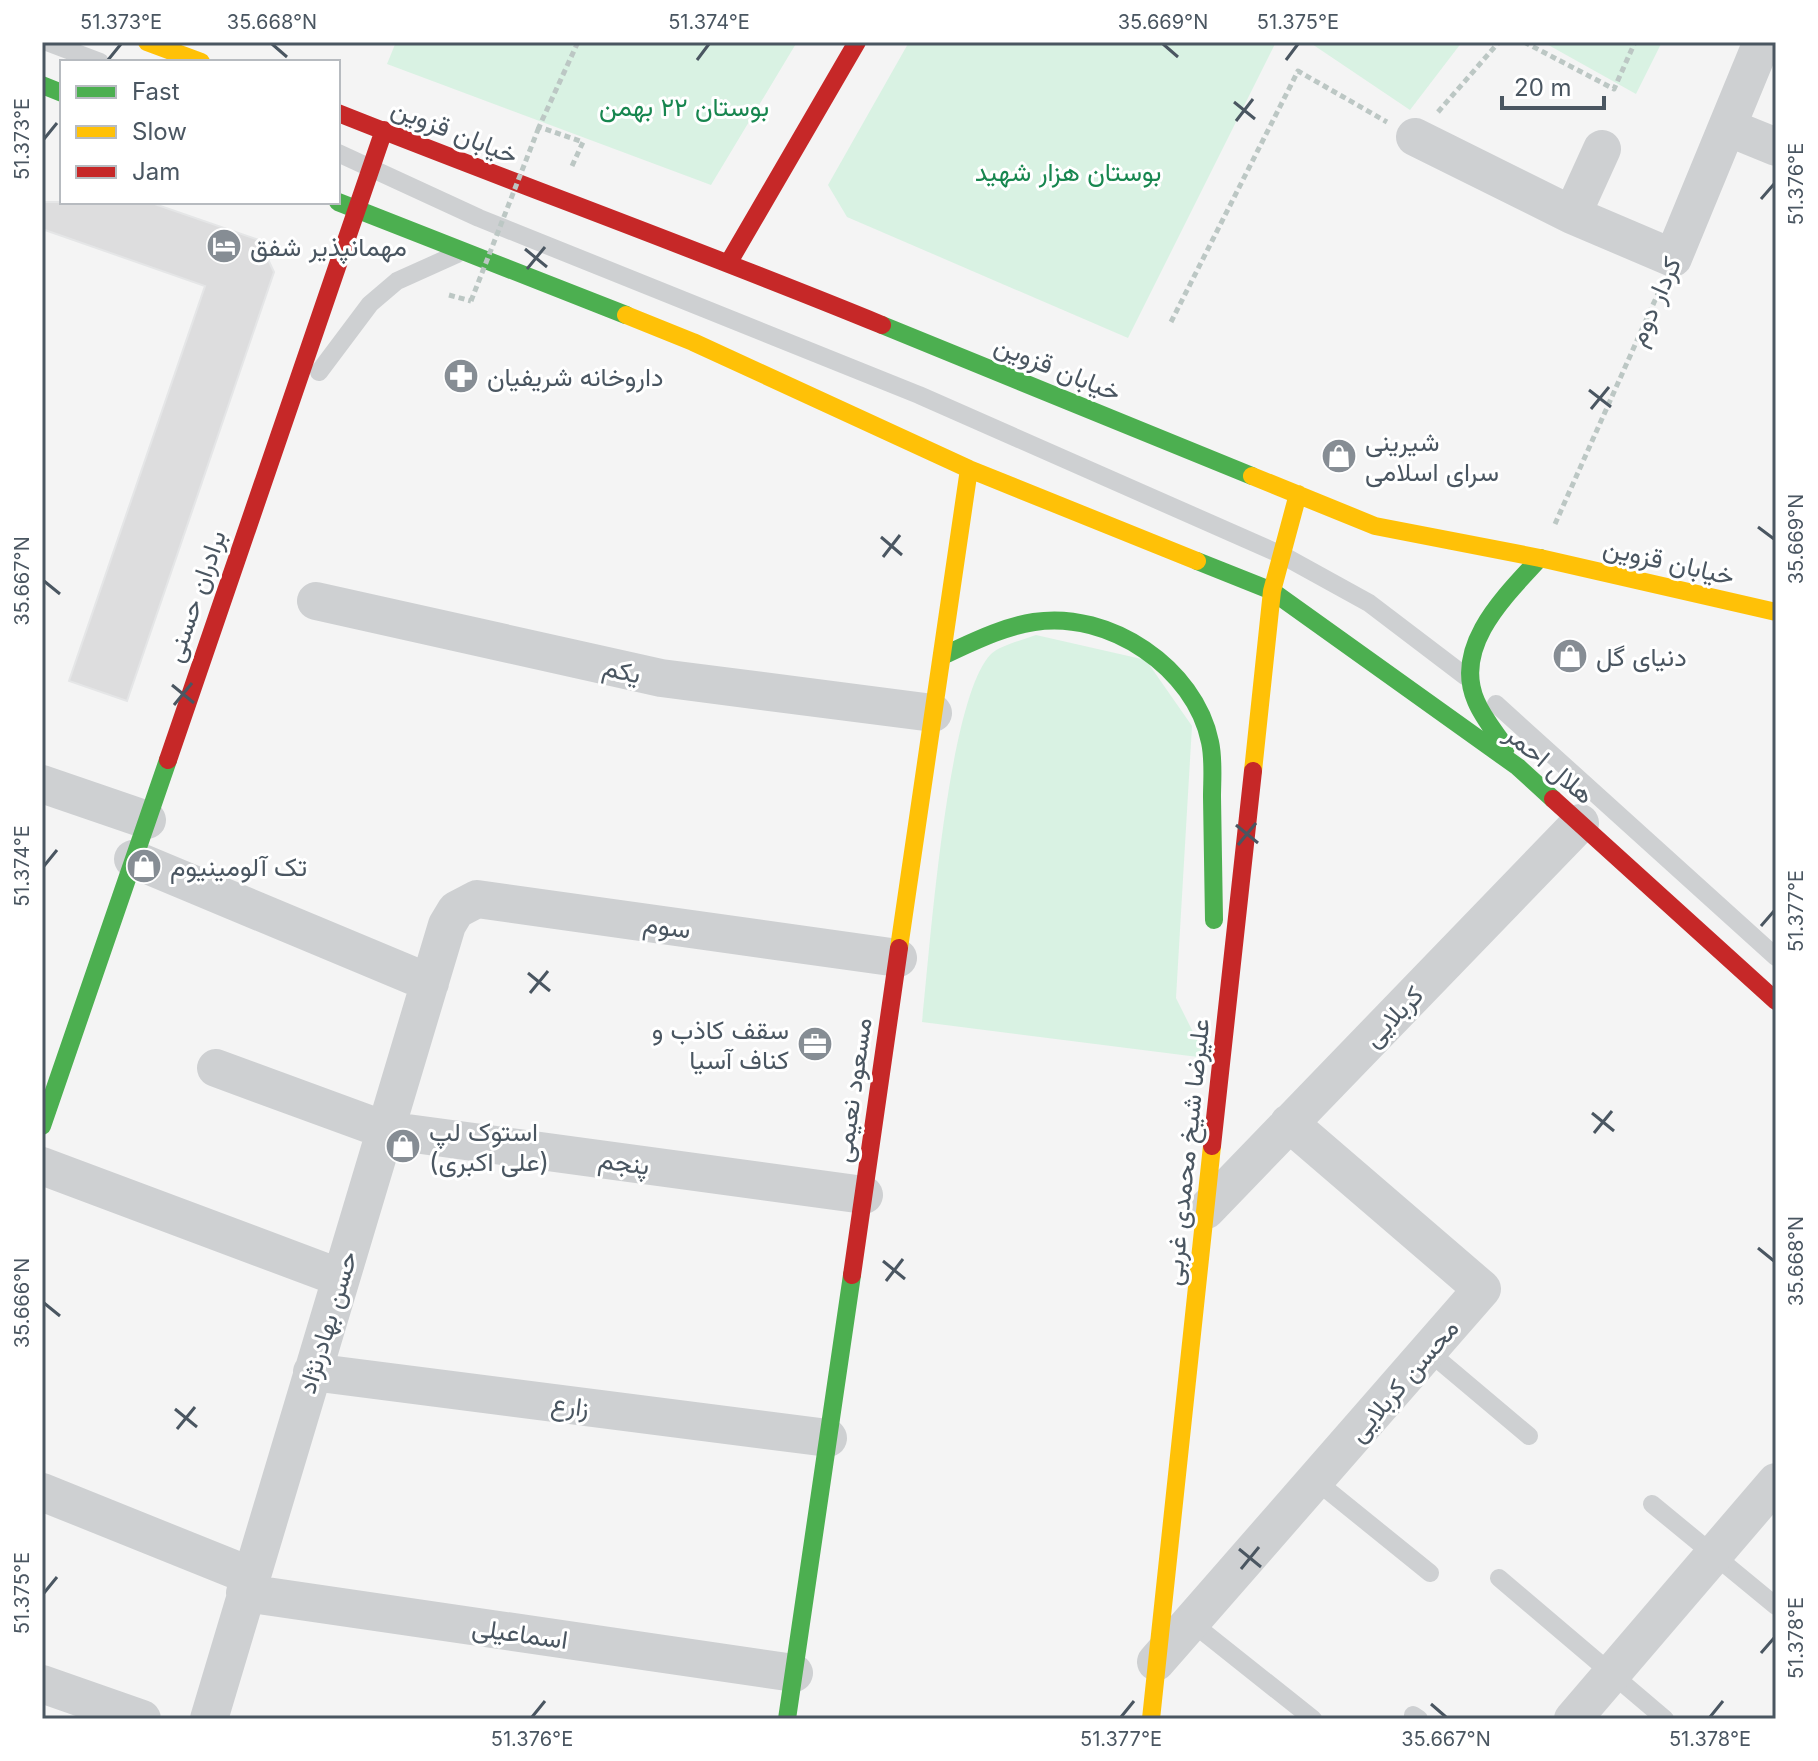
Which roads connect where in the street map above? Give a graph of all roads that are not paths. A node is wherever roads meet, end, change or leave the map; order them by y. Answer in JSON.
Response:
{"nodes":[{"id":1,"x":47,"y":42,"type":"edge"},
{"id":2,"x":147,"y":42,"type":"edge"},
{"id":3,"x":857,"y":42,"type":"edge"},
{"id":4,"x":1762,"y":42,"type":"edge"},
{"id":5,"x":95,"y":60,"type":"edge"},
{"id":6,"x":196,"y":60,"type":"edge"},
{"id":7,"x":340,"y":114,"type":"edge"},
{"id":8,"x":1727,"y":127,"type":"junction"},
{"id":9,"x":384,"y":130,"type":"junction"},
{"id":10,"x":1415,"y":137,"type":"road end"},
{"id":11,"x":1776,"y":147,"type":"edge"},
{"id":12,"x":1602,"y":149,"type":"dead end"},
{"id":13,"x":340,"y":154,"type":"edge"},
{"id":14,"x":374,"y":168,"type":"junction"},
{"id":15,"x":346,"y":205,"type":"edge"},
{"id":16,"x":1572,"y":215,"type":"junction"},
{"id":17,"x":466,"y":251,"type":"junction"},
{"id":18,"x":729,"y":262,"type":"junction"},
{"id":19,"x":969,"y":469,"type":"junction"},
{"id":20,"x":1298,"y":494,"type":"junction"},
{"id":21,"x":1282,"y":555,"type":"junction"},
{"id":22,"x":1540,"y":558,"type":"junction"},
{"id":23,"x":1272,"y":591,"type":"junction"},
{"id":24,"x":316,"y":601,"type":"dead end"},
{"id":25,"x":1776,"y":612,"type":"edge"},
{"id":26,"x":942,"y":656,"type":"junction"},
{"id":27,"x":1473,"y":683,"type":"junction"},
{"id":28,"x":933,"y":713,"type":"junction"},
{"id":29,"x":1518,"y":767,"type":"junction"},
{"id":30,"x":42,"y":784,"type":"edge"},
{"id":31,"x":147,"y":820,"type":"junction"},
{"id":32,"x":1580,"y":823,"type":"junction"},
{"id":33,"x":138,"y":861,"type":"junction"},
{"id":34,"x":447,"y":925,"type":"joint"},
{"id":35,"x":1776,"y":957,"type":"edge"},
{"id":36,"x":898,"y":958,"type":"junction"},
{"id":37,"x":430,"y":983,"type":"junction"},
{"id":38,"x":1776,"y":1001,"type":"edge"},
{"id":39,"x":56,"y":1040,"type":"edge"},
{"id":40,"x":1222,"y":1066,"type":"junction"},
{"id":41,"x":216,"y":1068,"type":"dead end"},
{"id":42,"x":1289,"y":1123,"type":"junction"},
{"id":43,"x":43,"y":1129,"type":"edge"},
{"id":44,"x":385,"y":1130,"type":"junction"},
{"id":45,"x":42,"y":1166,"type":"edge"},
{"id":46,"x":864,"y":1195,"type":"junction"},
{"id":47,"x":1206,"y":1210,"type":"junction"},
{"id":48,"x":341,"y":1278,"type":"junction"},
{"id":49,"x":1428,"y":1351,"type":"junction"},
{"id":50,"x":312,"y":1372,"type":"junction"},
{"id":51,"x":1529,"y":1436,"type":"dead end"},
{"id":52,"x":828,"y":1438,"type":"junction"},
{"id":53,"x":1315,"y":1480,"type":"junction"},
{"id":54,"x":1776,"y":1482,"type":"edge"},
{"id":55,"x":42,"y":1492,"type":"edge"},
{"id":56,"x":1652,"y":1504,"type":"dead end"},
{"id":57,"x":1714,"y":1554,"type":"junction"},
{"id":58,"x":1430,"y":1573,"type":"dead end"},
{"id":59,"x":1499,"y":1578,"type":"dead end"},
{"id":60,"x":248,"y":1584,"type":"junction"},
{"id":61,"x":1776,"y":1606,"type":"edge"},
{"id":62,"x":1191,"y":1622,"type":"junction"},
{"id":63,"x":1156,"y":1662,"type":"junction"},
{"id":64,"x":794,"y":1673,"type":"junction"},
{"id":65,"x":1612,"y":1674,"type":"junction"},
{"id":66,"x":42,"y":1684,"type":"edge"},
{"id":67,"x":142,"y":1719,"type":"edge"},
{"id":68,"x":209,"y":1719,"type":"edge"},
{"id":69,"x":787,"y":1719,"type":"edge"},
{"id":70,"x":1151,"y":1719,"type":"edge"},
{"id":71,"x":1313,"y":1719,"type":"edge"},
{"id":72,"x":1573,"y":1719,"type":"edge"},
{"id":73,"x":1665,"y":1719,"type":"edge"}],
"edges":[{"from":1,"to":5,"type":"lane"},
{"from":2,"to":6,"type":"main road"},
{"from":3,"to":18,"type":"main road"},
{"from":4,"to":8,"type":"street","name":"کردار دوم"},
{"from":7,"to":9,"type":"main road","name":"خیابان قزوین"},
{"from":8,"to":11,"type":"street"},
{"from":8,"to":16,"type":"street","name":"کردار دوم"},
{"from":9,"to":14,"type":"main road","name":"برادران حسنی"},
{"from":9,"to":18,"type":"main road","name":"خیابان قزوین"},
{"from":10,"to":16,"type":"street"},
{"from":12,"to":16,"type":"street"},
{"from":13,"to":14,"type":"lane"},
{"from":14,"to":15,"type":"main road","name":"برادران حسنی"},
{"from":14,"to":21,"type":"lane"},
{"from":15,"to":17,"type":"main road"},
{"from":15,"to":31,"type":"main road","name":"برادران حسنی"},
{"from":17,"to":19,"type":"main road"},
{"from":17,"to":33,"type":"lane"},
{"from":18,"to":20,"type":"main road","name":"خیابان قزوین"},
{"from":19,"to":23,"type":"main road"},
{"from":19,"to":26,"type":"main road","name":"مسعود نعیمی"},
{"from":20,"to":21,"type":"main road","name":"علیرضا شیخ محمدی غربی"},
{"from":20,"to":22,"type":"main road","name":"خیابان قزوین"},
{"from":21,"to":23,"type":"main road","name":"علیرضا شیخ محمدی غربی"},
{"from":21,"to":27,"type":"lane"},
{"from":22,"to":25,"type":"main road","name":"خیابان قزوین"},
{"from":22,"to":27,"type":"main road"},
{"from":23,"to":29,"type":"main road","name":"هلال احمر"},
{"from":23,"to":40,"type":"main road","name":"علیرضا شیخ محمدی غربی"},
{"from":24,"to":28,"type":"street","name":"یکم"},
{"from":26,"to":28,"type":"main road","name":"مسعود نعیمی"},
{"from":26,"to":40,"type":"main road"},
{"from":27,"to":29,"type":"main road"},
{"from":27,"to":35,"type":"lane"},
{"from":28,"to":36,"type":"main road","name":"مسعود نعیمی"},
{"from":29,"to":32,"type":"main road","name":"هلال احمر"},
{"from":30,"to":31,"type":"street"},
{"from":31,"to":33,"type":"main road","name":"برادران حسنی"},
{"from":32,"to":38,"type":"main road","name":"هلال احمر"},
{"from":32,"to":42,"type":"street","name":"کربلایی"},
{"from":33,"to":37,"type":"street"},
{"from":33,"to":39,"type":"main road","name":"برادران حسنی"},
{"from":33,"to":43,"type":"lane"},
{"from":34,"to":36,"type":"street","name":"سوم"},
{"from":34,"to":37,"type":"street","name":"حسن بهادرنژاد"},
{"from":36,"to":46,"type":"main road","name":"مسعود نعیمی"},
{"from":37,"to":44,"type":"street","name":"حسن بهادرنژاد"},
{"from":39,"to":43,"type":"main road","name":"برادران حسنی"},
{"from":40,"to":47,"type":"main road","name":"علیرضا شیخ محمدی غربی"},
{"from":41,"to":44,"type":"street","name":"پنجم"},
{"from":42,"to":47,"type":"street","name":"کربلایی"},
{"from":42,"to":49,"type":"street","name":"محسن کربلایی"},
{"from":44,"to":46,"type":"street","name":"پنجم"},
{"from":44,"to":48,"type":"street","name":"حسن بهادرنژاد"},
{"from":45,"to":48,"type":"street"},
{"from":46,"to":52,"type":"main road","name":"مسعود نعیمی"},
{"from":47,"to":63,"type":"main road","name":"علیرضا شیخ محمدی غربی"},
{"from":48,"to":50,"type":"street","name":"حسن بهادرنژاد"},
{"from":49,"to":51,"type":"lane"},
{"from":49,"to":53,"type":"street","name":"محسن کربلایی"},
{"from":50,"to":52,"type":"street","name":"زارع"},
{"from":50,"to":60,"type":"street","name":"حسن بهادرنژاد"},
{"from":52,"to":64,"type":"main road","name":"مسعود نعیمی"},
{"from":53,"to":58,"type":"lane"},
{"from":53,"to":62,"type":"street","name":"محسن کربلایی"},
{"from":54,"to":57,"type":"street"},
{"from":55,"to":60,"type":"street","name":"اسماعیلی"},
{"from":56,"to":57,"type":"lane"},
{"from":57,"to":61,"type":"lane"},
{"from":57,"to":65,"type":"street"},
{"from":59,"to":65,"type":"lane"},
{"from":60,"to":64,"type":"street","name":"اسماعیلی"},
{"from":60,"to":68,"type":"street","name":"حسن بهادرنژاد"},
{"from":62,"to":63,"type":"street","name":"محسن کربلایی"},
{"from":62,"to":71,"type":"lane"},
{"from":63,"to":70,"type":"main road","name":"علیرضا شیخ محمدی غربی"},
{"from":64,"to":69,"type":"main road","name":"مسعود نعیمی"},
{"from":65,"to":72,"type":"street"},
{"from":65,"to":73,"type":"lane"},
{"from":66,"to":67,"type":"street"}]}
